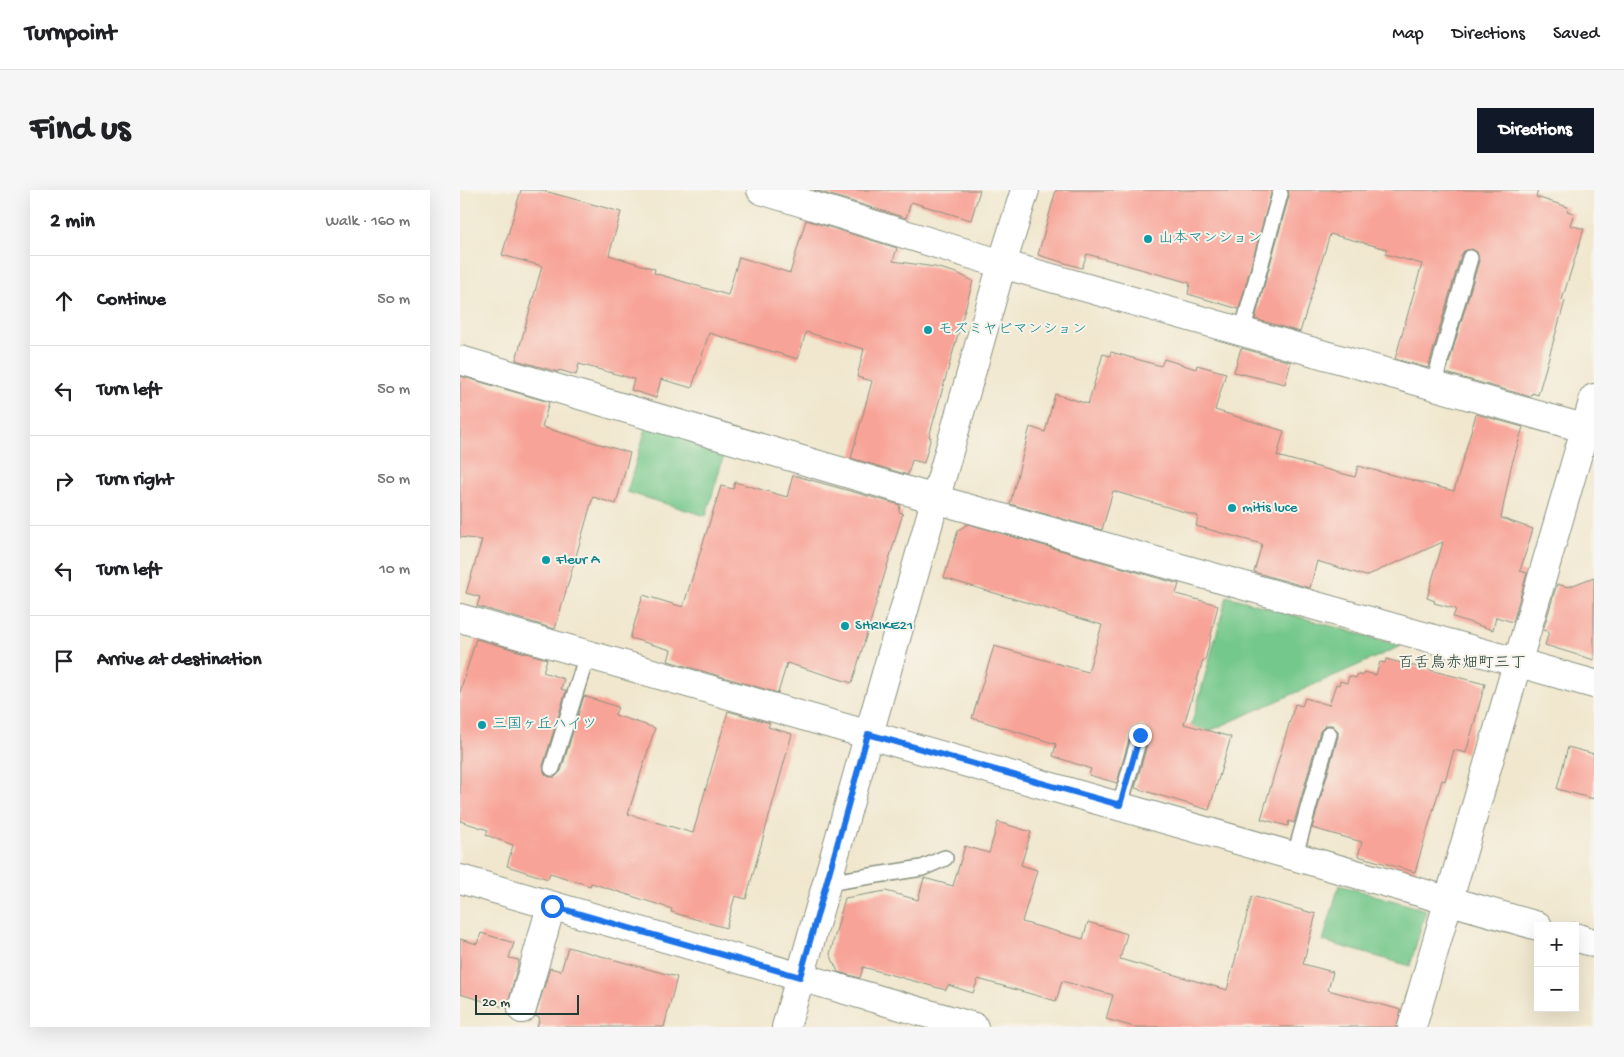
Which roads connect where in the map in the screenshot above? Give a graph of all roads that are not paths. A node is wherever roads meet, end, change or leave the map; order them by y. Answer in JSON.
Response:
{"nodes":[{"id":1,"x":761,"y":190,"type":"edge"},
{"id":2,"x":1025,"y":190,"type":"edge"},
{"id":3,"x":1280,"y":194,"type":"dead end"},
{"id":4,"x":1470,"y":258,"type":"dead end"},
{"id":5,"x":1002,"y":264,"type":"junction"},
{"id":6,"x":1242,"y":332,"type":"junction"},
{"id":7,"x":460,"y":360,"type":"edge"},
{"id":8,"x":1433,"y":386,"type":"junction"},
{"id":9,"x":1594,"y":398,"type":"edge"},
{"id":10,"x":1589,"y":430,"type":"edge"},
{"id":11,"x":935,"y":499,"type":"junction"},
{"id":12,"x":460,"y":618,"type":"edge"},
{"id":13,"x":587,"y":654,"type":"junction"},
{"id":14,"x":1518,"y":662,"type":"junction"},
{"id":15,"x":1594,"y":684,"type":"edge"},
{"id":16,"x":868,"y":734,"type":"junction"},
{"id":17,"x":1329,"y":734,"type":"dead end"},
{"id":18,"x":1140,"y":735,"type":"dead end"},
{"id":19,"x":552,"y":768,"type":"dead end"},
{"id":20,"x":1120,"y":805,"type":"junction"},
{"id":21,"x":1295,"y":855,"type":"junction"},
{"id":22,"x":945,"y":858,"type":"dead end"},
{"id":23,"x":460,"y":879,"type":"edge"},
{"id":24,"x":826,"y":883,"type":"junction"},
{"id":25,"x":1449,"y":900,"type":"junction"},
{"id":26,"x":552,"y":906,"type":"junction"},
{"id":27,"x":1534,"y":925,"type":"edge"},
{"id":28,"x":1579,"y":939,"type":"edge"},
{"id":29,"x":1594,"y":943,"type":"edge"},
{"id":30,"x":800,"y":977,"type":"junction"},
{"id":31,"x":522,"y":1009,"type":"dead end"},
{"id":32,"x":786,"y":1027,"type":"edge"},
{"id":33,"x":974,"y":1027,"type":"edge"},
{"id":34,"x":1412,"y":1027,"type":"edge"}],
"edges":[{"from":1,"to":5,"type":"street"},
{"from":2,"to":5,"type":"street"},
{"from":3,"to":6,"type":"lane"},
{"from":4,"to":8,"type":"lane"},
{"from":5,"to":6,"type":"street"},
{"from":5,"to":11,"type":"street"},
{"from":6,"to":8,"type":"street"},
{"from":7,"to":11,"type":"street"},
{"from":8,"to":10,"type":"street"},
{"from":9,"to":10,"type":"street"},
{"from":10,"to":14,"type":"street"},
{"from":11,"to":14,"type":"street"},
{"from":11,"to":16,"type":"street"},
{"from":12,"to":13,"type":"street"},
{"from":13,"to":16,"type":"street"},
{"from":13,"to":19,"type":"lane"},
{"from":14,"to":15,"type":"street"},
{"from":14,"to":25,"type":"street"},
{"from":16,"to":20,"type":"street"},
{"from":16,"to":24,"type":"street"},
{"from":17,"to":21,"type":"lane"},
{"from":18,"to":20,"type":"lane"},
{"from":20,"to":21,"type":"street"},
{"from":21,"to":25,"type":"street"},
{"from":22,"to":24,"type":"lane"},
{"from":23,"to":26,"type":"street"},
{"from":24,"to":30,"type":"street"},
{"from":25,"to":27,"type":"street"},
{"from":25,"to":34,"type":"street"},
{"from":26,"to":30,"type":"street"},
{"from":26,"to":31,"type":"street"},
{"from":28,"to":29,"type":"street"},
{"from":30,"to":32,"type":"street"},
{"from":30,"to":33,"type":"street"}]}
